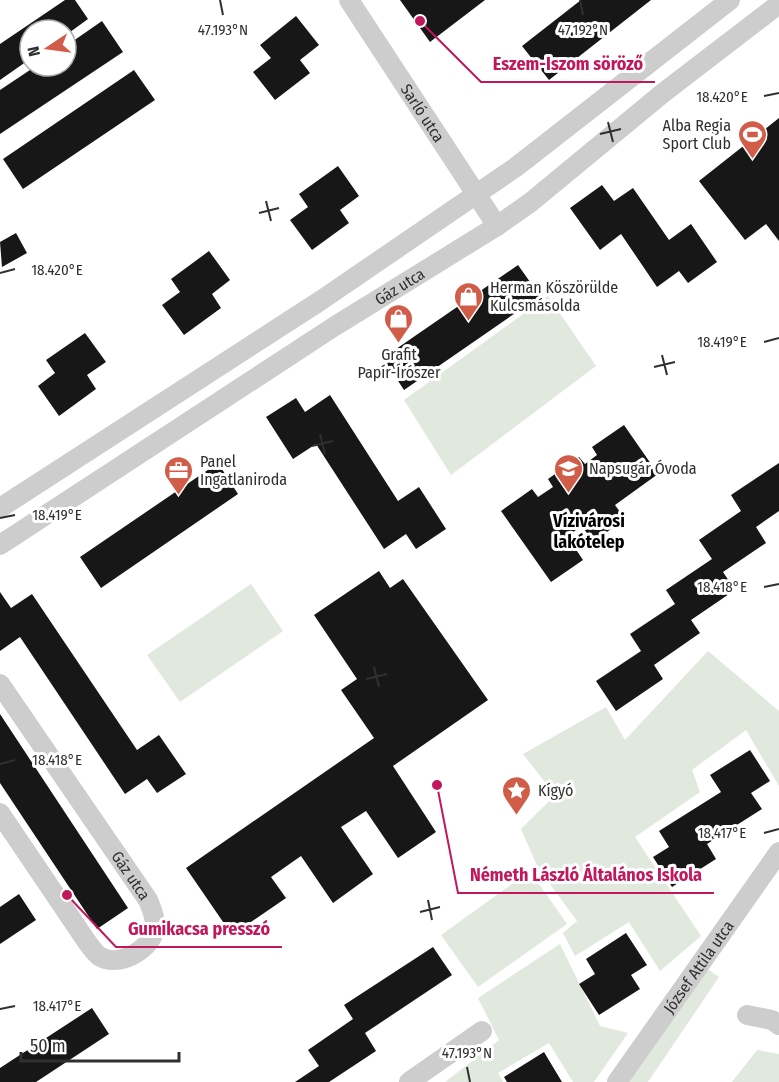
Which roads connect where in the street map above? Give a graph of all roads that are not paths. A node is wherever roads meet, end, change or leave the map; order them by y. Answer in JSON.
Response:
{"nodes":[{"id":1,"x":349,"y":0,"type":"edge"},
{"id":2,"x":730,"y":0,"type":"edge"},
{"id":3,"x":779,"y":4,"type":"edge"},
{"id":4,"x":476,"y":194,"type":"junction"},
{"id":5,"x":497,"y":226,"type":"junction"},
{"id":6,"x":0,"y":508,"type":"edge"},
{"id":7,"x":0,"y":545,"type":"edge"},
{"id":8,"x":0,"y":684,"type":"edge"},
{"id":9,"x":0,"y":813,"type":"edge"},
{"id":10,"x":779,"y":852,"type":"edge"},
{"id":11,"x":747,"y":1015,"type":"dead end"},
{"id":12,"x":779,"y":1025,"type":"edge"},
{"id":13,"x":482,"y":1031,"type":"dead end"},
{"id":14,"x":409,"y":1082,"type":"edge"},
{"id":15,"x":617,"y":1082,"type":"edge"}],
"edges":[{"from":1,"to":4,"type":"street","name":"Sarló utca"},
{"from":2,"to":4,"type":"street","name":"Gáz utca"},
{"from":3,"to":5,"type":"street","name":"Gáz utca"},
{"from":4,"to":5,"type":"street","name":"Sarló utca"},
{"from":4,"to":6,"type":"street","name":"Gáz utca"},
{"from":5,"to":7,"type":"street","name":"Gáz utca"},
{"from":8,"to":9,"type":"street","name":"Gáz utca"},
{"from":10,"to":15,"type":"street","name":"József Attila utca"},
{"from":11,"to":12,"type":"street"},
{"from":13,"to":14,"type":"street"}]}
